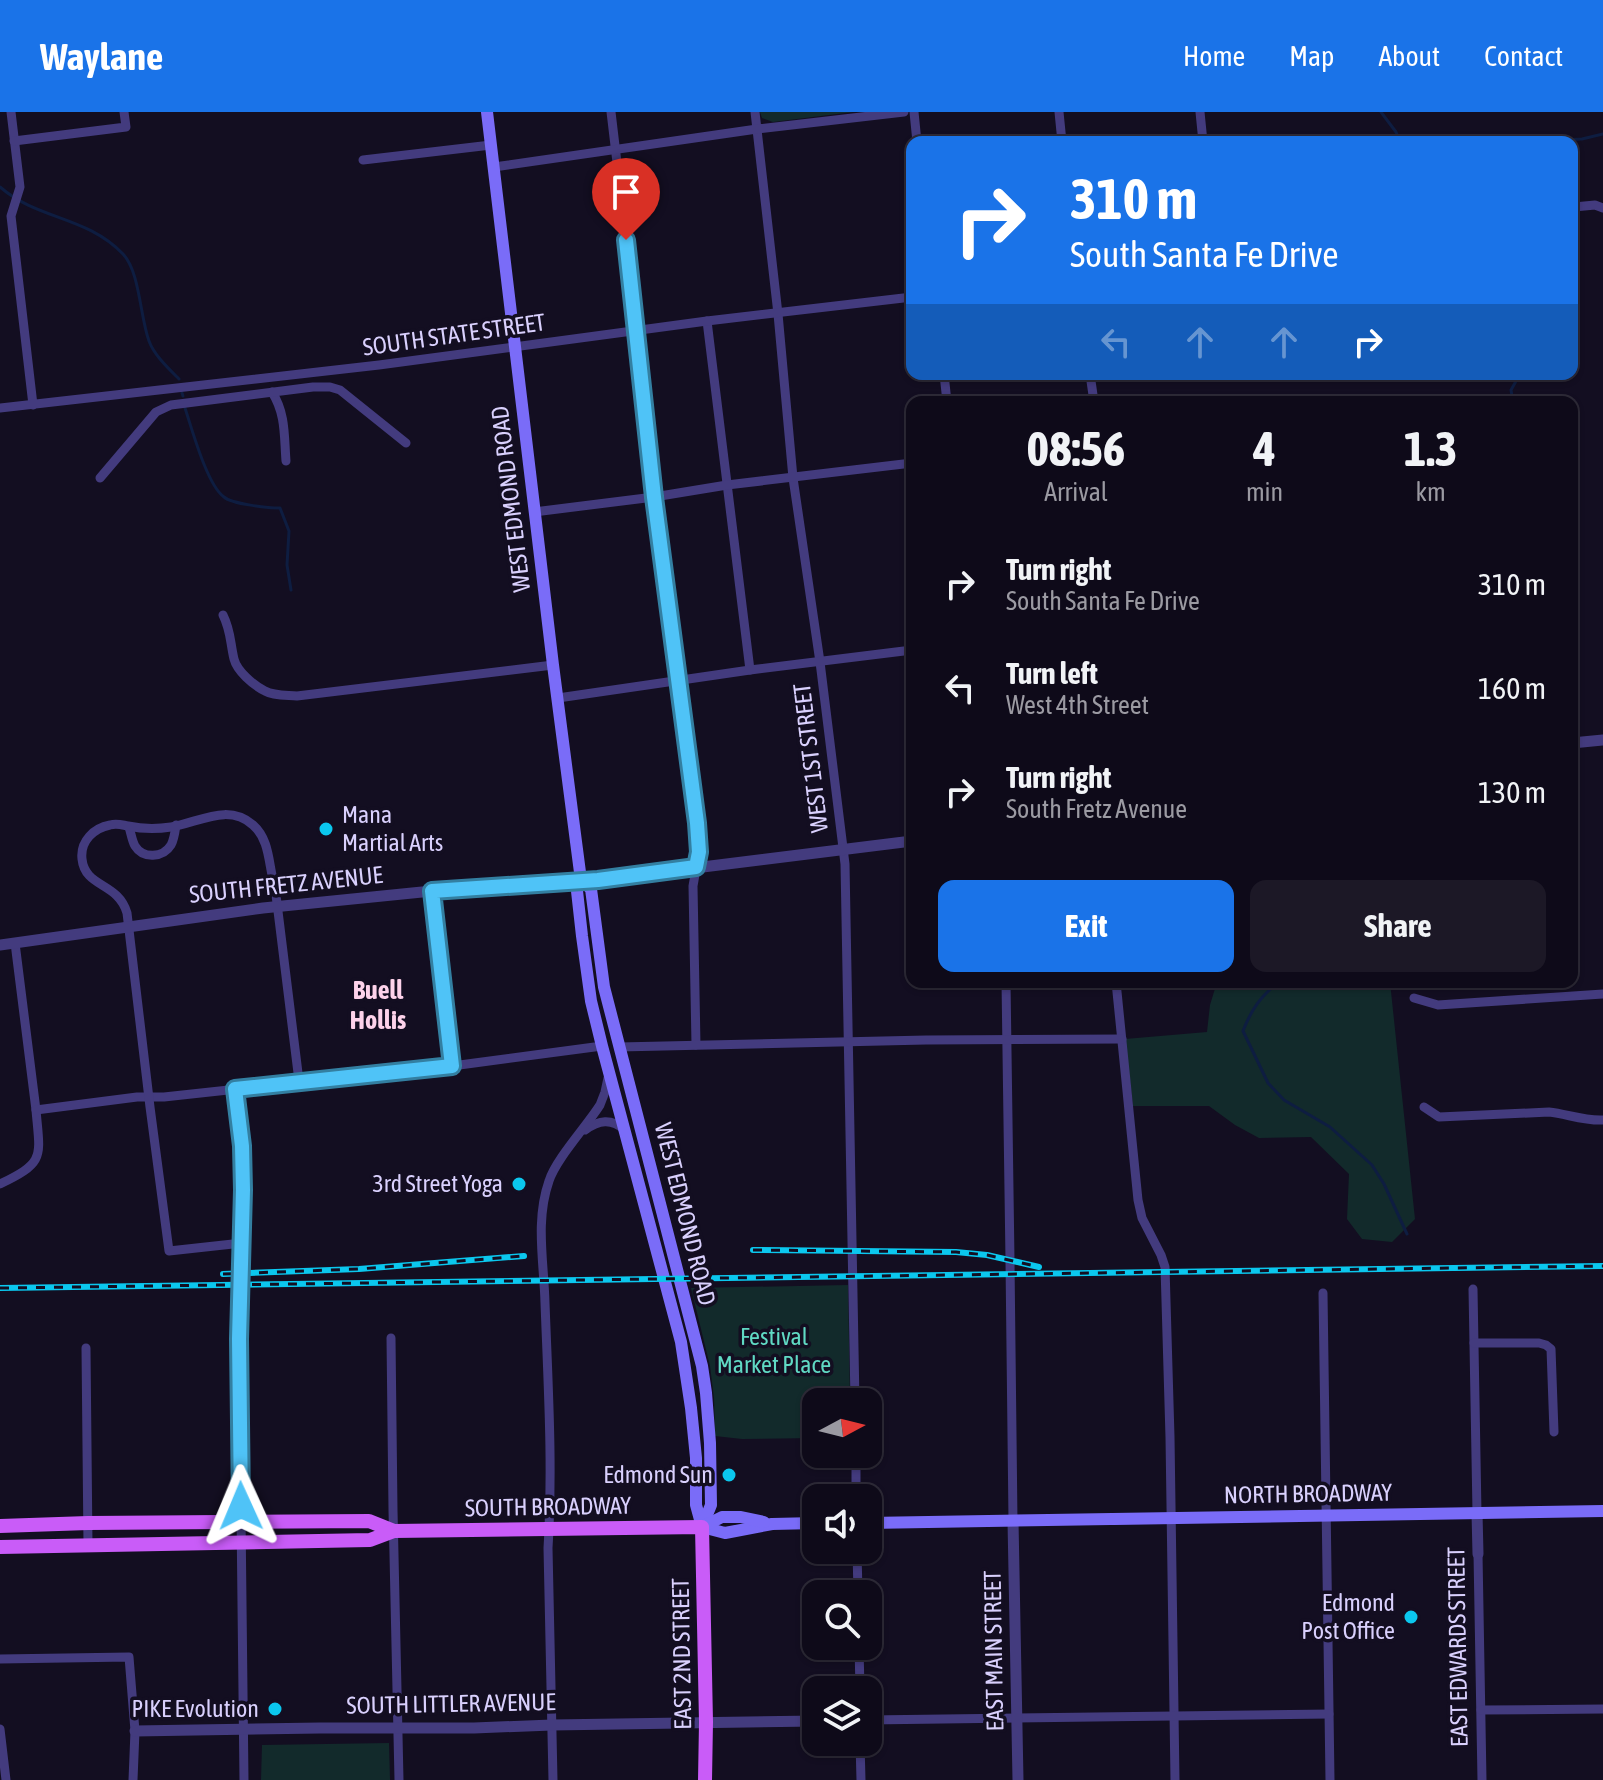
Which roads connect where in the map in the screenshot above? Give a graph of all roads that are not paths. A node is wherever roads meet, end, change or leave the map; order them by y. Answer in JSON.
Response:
{"nodes":[{"id":1,"x":11,"y":112,"type":"edge"},
{"id":2,"x":124,"y":112,"type":"edge"},
{"id":3,"x":487,"y":112,"type":"edge"},
{"id":4,"x":611,"y":112,"type":"edge"},
{"id":5,"x":755,"y":112,"type":"edge"},
{"id":6,"x":904,"y":112,"type":"edge"},
{"id":7,"x":914,"y":112,"type":"edge"},
{"id":8,"x":1059,"y":112,"type":"edge"},
{"id":9,"x":1200,"y":112,"type":"edge"},
{"id":10,"x":757,"y":129,"type":"junction"},
{"id":11,"x":916,"y":136,"type":"edge"},
{"id":12,"x":1061,"y":136,"type":"edge"},
{"id":13,"x":1202,"y":136,"type":"edge"},
{"id":14,"x":14,"y":141,"type":"junction"},
{"id":15,"x":491,"y":145,"type":"junction"},
{"id":16,"x":615,"y":149,"type":"junction"},
{"id":17,"x":363,"y":160,"type":"dead end"},
{"id":18,"x":494,"y":167,"type":"junction"},
{"id":19,"x":1578,"y":207,"type":"edge"},
{"id":20,"x":1603,"y":208,"type":"edge"},
{"id":21,"x":906,"y":298,"type":"edge"},
{"id":22,"x":778,"y":314,"type":"junction"},
{"id":23,"x":707,"y":321,"type":"junction"},
{"id":24,"x":637,"y":331,"type":"junction"},
{"id":25,"x":516,"y":346,"type":"junction"},
{"id":26,"x":211,"y":385,"type":"junction"},
{"id":27,"x":272,"y":392,"type":"junction"},
{"id":28,"x":215,"y":399,"type":"junction"},
{"id":29,"x":33,"y":405,"type":"junction"},
{"id":30,"x":0,"y":408,"type":"edge"},
{"id":31,"x":406,"y":443,"type":"dead end"},
{"id":32,"x":286,"y":461,"type":"dead end"},
{"id":33,"x":906,"y":464,"type":"edge"},
{"id":34,"x":100,"y":478,"type":"dead end"},
{"id":35,"x":793,"y":478,"type":"junction"},
{"id":36,"x":727,"y":485,"type":"junction"},
{"id":37,"x":654,"y":497,"type":"junction"},
{"id":38,"x":534,"y":512,"type":"junction"},
{"id":39,"x":223,"y":615,"type":"dead end"},
{"id":40,"x":906,"y":651,"type":"edge"},
{"id":41,"x":820,"y":662,"type":"junction"},
{"id":42,"x":553,"y":665,"type":"junction"},
{"id":43,"x":750,"y":670,"type":"junction"},
{"id":44,"x":678,"y":681,"type":"junction"},
{"id":45,"x":558,"y":698,"type":"junction"},
{"id":46,"x":1603,"y":740,"type":"edge"},
{"id":47,"x":1578,"y":742,"type":"edge"},
{"id":48,"x":176,"y":825,"type":"junction"},
{"id":49,"x":129,"y":827,"type":"junction"},
{"id":50,"x":906,"y":842,"type":"edge"},
{"id":51,"x":843,"y":849,"type":"junction"},
{"id":52,"x":696,"y":867,"type":"junction"},
{"id":53,"x":581,"y":880,"type":"junction"},
{"id":54,"x":432,"y":891,"type":"junction"},
{"id":55,"x":277,"y":907,"type":"junction"},
{"id":56,"x":129,"y":926,"type":"junction"},
{"id":57,"x":15,"y":943,"type":"junction"},
{"id":58,"x":0,"y":945,"type":"edge"},
{"id":59,"x":1006,"y":988,"type":"edge"},
{"id":60,"x":1117,"y":988,"type":"edge"},
{"id":61,"x":1603,"y":994,"type":"edge"},
{"id":62,"x":1414,"y":998,"type":"dead end"},
{"id":63,"x":1007,"y":1039,"type":"junction"},
{"id":64,"x":1122,"y":1039,"type":"junction"},
{"id":65,"x":849,"y":1041,"type":"junction"},
{"id":66,"x":696,"y":1045,"type":"junction"},
{"id":67,"x":602,"y":1046,"type":"junction"},
{"id":68,"x":619,"y":1047,"type":"junction"},
{"id":69,"x":608,"y":1065,"type":"junction"},
{"id":70,"x":452,"y":1066,"type":"junction"},
{"id":71,"x":299,"y":1081,"type":"junction"},
{"id":72,"x":235,"y":1089,"type":"junction"},
{"id":73,"x":149,"y":1097,"type":"junction"},
{"id":74,"x":1424,"y":1107,"type":"dead end"},
{"id":75,"x":36,"y":1110,"type":"junction"},
{"id":76,"x":1603,"y":1120,"type":"edge"},
{"id":77,"x":625,"y":1130,"type":"junction"},
{"id":78,"x":582,"y":1132,"type":"junction"},
{"id":79,"x":0,"y":1184,"type":"edge"},
{"id":80,"x":242,"y":1243,"type":"junction"},
{"id":81,"x":1473,"y":1289,"type":"dead end"},
{"id":82,"x":1323,"y":1293,"type":"dead end"},
{"id":83,"x":391,"y":1338,"type":"dead end"},
{"id":84,"x":1474,"y":1343,"type":"junction"},
{"id":85,"x":86,"y":1348,"type":"dead end"},
{"id":86,"x":855,"y":1388,"type":"edge"},
{"id":87,"x":1554,"y":1432,"type":"dead end"},
{"id":88,"x":1603,"y":1511,"type":"edge"},
{"id":89,"x":1477,"y":1513,"type":"junction"},
{"id":90,"x":1325,"y":1516,"type":"junction"},
{"id":91,"x":1171,"y":1519,"type":"junction"},
{"id":92,"x":241,"y":1521,"type":"junction"},
{"id":93,"x":1013,"y":1521,"type":"junction"},
{"id":94,"x":88,"y":1523,"type":"junction"},
{"id":95,"x":802,"y":1523,"type":"edge"},
{"id":96,"x":882,"y":1523,"type":"edge"},
{"id":97,"x":0,"y":1526,"type":"edge"},
{"id":98,"x":702,"y":1527,"type":"junction"},
{"id":99,"x":549,"y":1530,"type":"junction"},
{"id":100,"x":394,"y":1531,"type":"junction"},
{"id":101,"x":242,"y":1542,"type":"junction"},
{"id":102,"x":88,"y":1545,"type":"junction"},
{"id":103,"x":0,"y":1547,"type":"edge"},
{"id":104,"x":1478,"y":1554,"type":"joint"},
{"id":105,"x":0,"y":1659,"type":"edge"},
{"id":106,"x":1603,"y":1709,"type":"edge"},
{"id":107,"x":1481,"y":1710,"type":"junction"},
{"id":108,"x":1329,"y":1714,"type":"junction"},
{"id":109,"x":1174,"y":1717,"type":"junction"},
{"id":110,"x":1017,"y":1719,"type":"junction"},
{"id":111,"x":882,"y":1720,"type":"edge"},
{"id":112,"x":802,"y":1721,"type":"edge"},
{"id":113,"x":706,"y":1722,"type":"junction"},
{"id":114,"x":552,"y":1725,"type":"junction"},
{"id":115,"x":399,"y":1728,"type":"junction"},
{"id":116,"x":0,"y":1729,"type":"edge"},
{"id":117,"x":244,"y":1730,"type":"junction"},
{"id":118,"x":135,"y":1731,"type":"junction"},
{"id":119,"x":860,"y":1756,"type":"edge"},
{"id":120,"x":6,"y":1780,"type":"edge"},
{"id":121,"x":133,"y":1780,"type":"edge"},
{"id":122,"x":244,"y":1780,"type":"edge"},
{"id":123,"x":399,"y":1780,"type":"edge"},
{"id":124,"x":553,"y":1780,"type":"edge"},
{"id":125,"x":705,"y":1780,"type":"edge"},
{"id":126,"x":861,"y":1780,"type":"edge"},
{"id":127,"x":1018,"y":1780,"type":"edge"},
{"id":128,"x":1175,"y":1780,"type":"edge"},
{"id":129,"x":1330,"y":1780,"type":"edge"},
{"id":130,"x":1482,"y":1780,"type":"edge"}],
"edges":[{"from":1,"to":14,"type":"street"},
{"from":2,"to":14,"type":"street"},
{"from":3,"to":15,"type":"main road","name":"WEST EDMOND ROAD"},
{"from":4,"to":16,"type":"street"},
{"from":5,"to":10,"type":"street","name":"WEST 1ST STREET"},
{"from":6,"to":10,"type":"street"},
{"from":7,"to":11,"type":"street"},
{"from":8,"to":12,"type":"street"},
{"from":9,"to":13,"type":"street"},
{"from":10,"to":16,"type":"street"},
{"from":10,"to":22,"type":"street","name":"WEST 1ST STREET"},
{"from":14,"to":29,"type":"street"},
{"from":15,"to":17,"type":"street"},
{"from":15,"to":18,"type":"main road","name":"WEST EDMOND ROAD"},
{"from":16,"to":18,"type":"street"},
{"from":16,"to":24,"type":"street"},
{"from":18,"to":25,"type":"main road","name":"WEST EDMOND ROAD"},
{"from":19,"to":20,"type":"street"},
{"from":21,"to":22,"type":"street","name":"SOUTH STATE STREET"},
{"from":22,"to":23,"type":"street","name":"SOUTH STATE STREET"},
{"from":22,"to":35,"type":"street","name":"WEST 1ST STREET"},
{"from":23,"to":24,"type":"street","name":"SOUTH STATE STREET"},
{"from":23,"to":36,"type":"street"},
{"from":24,"to":25,"type":"street","name":"SOUTH STATE STREET"},
{"from":24,"to":37,"type":"street"},
{"from":25,"to":26,"type":"street","name":"SOUTH STATE STREET"},
{"from":25,"to":38,"type":"main road","name":"WEST EDMOND ROAD"},
{"from":26,"to":28,"type":"street"},
{"from":26,"to":29,"type":"street","name":"SOUTH STATE STREET"},
{"from":27,"to":28,"type":"street"},
{"from":27,"to":31,"type":"street"},
{"from":27,"to":32,"type":"street"},
{"from":28,"to":34,"type":"street"},
{"from":29,"to":30,"type":"street","name":"SOUTH STATE STREET"},
{"from":33,"to":35,"type":"street"},
{"from":35,"to":36,"type":"street"},
{"from":35,"to":41,"type":"street","name":"WEST 1ST STREET"},
{"from":36,"to":37,"type":"street"},
{"from":36,"to":43,"type":"street"},
{"from":37,"to":38,"type":"street"},
{"from":37,"to":44,"type":"street"},
{"from":38,"to":42,"type":"main road","name":"WEST EDMOND ROAD"},
{"from":39,"to":42,"type":"street"},
{"from":40,"to":41,"type":"street"},
{"from":41,"to":43,"type":"street"},
{"from":41,"to":51,"type":"street","name":"WEST 1ST STREET"},
{"from":42,"to":45,"type":"main road","name":"WEST EDMOND ROAD"},
{"from":43,"to":44,"type":"street"},
{"from":44,"to":45,"type":"street"},
{"from":44,"to":52,"type":"street"},
{"from":45,"to":53,"type":"main road","name":"WEST EDMOND ROAD"},
{"from":46,"to":47,"type":"street"},
{"from":48,"to":49,"type":"street"},
{"from":48,"to":49,"type":"street"},
{"from":48,"to":55,"type":"street"},
{"from":49,"to":56,"type":"street"},
{"from":50,"to":51,"type":"street","name":"SOUTH FRETZ AVENUE"},
{"from":51,"to":52,"type":"street","name":"SOUTH FRETZ AVENUE"},
{"from":51,"to":65,"type":"street","name":"WEST 1ST STREET"},
{"from":52,"to":53,"type":"street","name":"SOUTH FRETZ AVENUE"},
{"from":52,"to":66,"type":"street"},
{"from":53,"to":54,"type":"street","name":"SOUTH FRETZ AVENUE"},
{"from":53,"to":67,"type":"main road","name":"WEST EDMOND ROAD"},
{"from":53,"to":68,"type":"main road","name":"WEST EDMOND ROAD"},
{"from":54,"to":55,"type":"street","name":"SOUTH FRETZ AVENUE"},
{"from":54,"to":70,"type":"street"},
{"from":55,"to":56,"type":"street","name":"SOUTH FRETZ AVENUE"},
{"from":55,"to":71,"type":"street"},
{"from":56,"to":57,"type":"street","name":"SOUTH FRETZ AVENUE"},
{"from":56,"to":73,"type":"street"},
{"from":57,"to":58,"type":"street","name":"SOUTH FRETZ AVENUE"},
{"from":57,"to":75,"type":"street"},
{"from":59,"to":63,"type":"street"},
{"from":60,"to":64,"type":"street"},
{"from":61,"to":62,"type":"street"},
{"from":63,"to":64,"type":"street"},
{"from":63,"to":65,"type":"street"},
{"from":63,"to":93,"type":"street"},
{"from":64,"to":91,"type":"street"},
{"from":65,"to":66,"type":"street"},
{"from":65,"to":86,"type":"street","name":"WEST 1ST STREET"},
{"from":66,"to":68,"type":"street"},
{"from":67,"to":69,"type":"main road","name":"WEST EDMOND ROAD"},
{"from":67,"to":70,"type":"street"},
{"from":68,"to":98,"type":"main road","name":"WEST EDMOND ROAD"},
{"from":69,"to":77,"type":"main road","name":"WEST EDMOND ROAD"},
{"from":69,"to":78,"type":"street"},
{"from":70,"to":71,"type":"street"},
{"from":71,"to":72,"type":"street"},
{"from":72,"to":73,"type":"street"},
{"from":72,"to":80,"type":"street"},
{"from":73,"to":75,"type":"street"},
{"from":73,"to":80,"type":"street"},
{"from":74,"to":76,"type":"street"},
{"from":75,"to":79,"type":"street"},
{"from":77,"to":78,"type":"street"},
{"from":77,"to":98,"type":"main road","name":"WEST EDMOND ROAD"},
{"from":78,"to":99,"type":"street"},
{"from":80,"to":92,"type":"street"},
{"from":81,"to":84,"type":"street"},
{"from":82,"to":90,"type":"street"},
{"from":83,"to":100,"type":"street"},
{"from":84,"to":87,"type":"street"},
{"from":84,"to":89,"type":"street"},
{"from":85,"to":94,"type":"street"},
{"from":88,"to":89,"type":"main road","name":"NORTH BROADWAY"},
{"from":89,"to":90,"type":"main road","name":"NORTH BROADWAY"},
{"from":89,"to":104,"type":"street","name":"EAST EDWARDS STREET"},
{"from":90,"to":91,"type":"main road","name":"NORTH BROADWAY"},
{"from":90,"to":108,"type":"street"},
{"from":91,"to":93,"type":"main road","name":"NORTH BROADWAY"},
{"from":91,"to":109,"type":"street"},
{"from":92,"to":94,"type":"main road","name":"SOUTH BROADWAY"},
{"from":92,"to":100,"type":"main road","name":"SOUTH BROADWAY"},
{"from":92,"to":101,"type":"street"},
{"from":93,"to":96,"type":"main road"},
{"from":93,"to":110,"type":"street","name":"EAST MAIN STREET"},
{"from":94,"to":97,"type":"main road","name":"SOUTH BROADWAY"},
{"from":94,"to":102,"type":"street"},
{"from":95,"to":98,"type":"main road","name":"SOUTH BROADWAY"},
{"from":98,"to":99,"type":"main road","name":"SOUTH BROADWAY"},
{"from":98,"to":113,"type":"main road","name":"EAST 2ND STREET"},
{"from":99,"to":100,"type":"main road","name":"SOUTH BROADWAY"},
{"from":99,"to":114,"type":"street"},
{"from":100,"to":101,"type":"main road","name":"SOUTH BROADWAY"},
{"from":100,"to":115,"type":"street"},
{"from":101,"to":102,"type":"main road","name":"SOUTH BROADWAY"},
{"from":101,"to":117,"type":"street"},
{"from":102,"to":103,"type":"main road","name":"SOUTH BROADWAY"},
{"from":104,"to":107,"type":"street","name":"EAST EDWARDS STREET"},
{"from":105,"to":118,"type":"street"},
{"from":106,"to":107,"type":"street"},
{"from":107,"to":130,"type":"street","name":"EAST EDWARDS STREET"},
{"from":108,"to":109,"type":"street"},
{"from":108,"to":129,"type":"street"},
{"from":109,"to":110,"type":"street"},
{"from":109,"to":128,"type":"street"},
{"from":110,"to":111,"type":"street"},
{"from":110,"to":127,"type":"street","name":"EAST MAIN STREET"},
{"from":112,"to":113,"type":"street","name":"SOUTH LITTLER AVENUE"},
{"from":113,"to":114,"type":"street","name":"SOUTH LITTLER AVENUE"},
{"from":113,"to":125,"type":"main road","name":"EAST 2ND STREET"},
{"from":114,"to":115,"type":"street","name":"SOUTH LITTLER AVENUE"},
{"from":114,"to":124,"type":"street"},
{"from":115,"to":117,"type":"street","name":"SOUTH LITTLER AVENUE"},
{"from":115,"to":123,"type":"street"},
{"from":116,"to":120,"type":"street"},
{"from":117,"to":118,"type":"street","name":"SOUTH LITTLER AVENUE"},
{"from":117,"to":122,"type":"street"},
{"from":118,"to":121,"type":"street"},
{"from":119,"to":126,"type":"street"}]}
